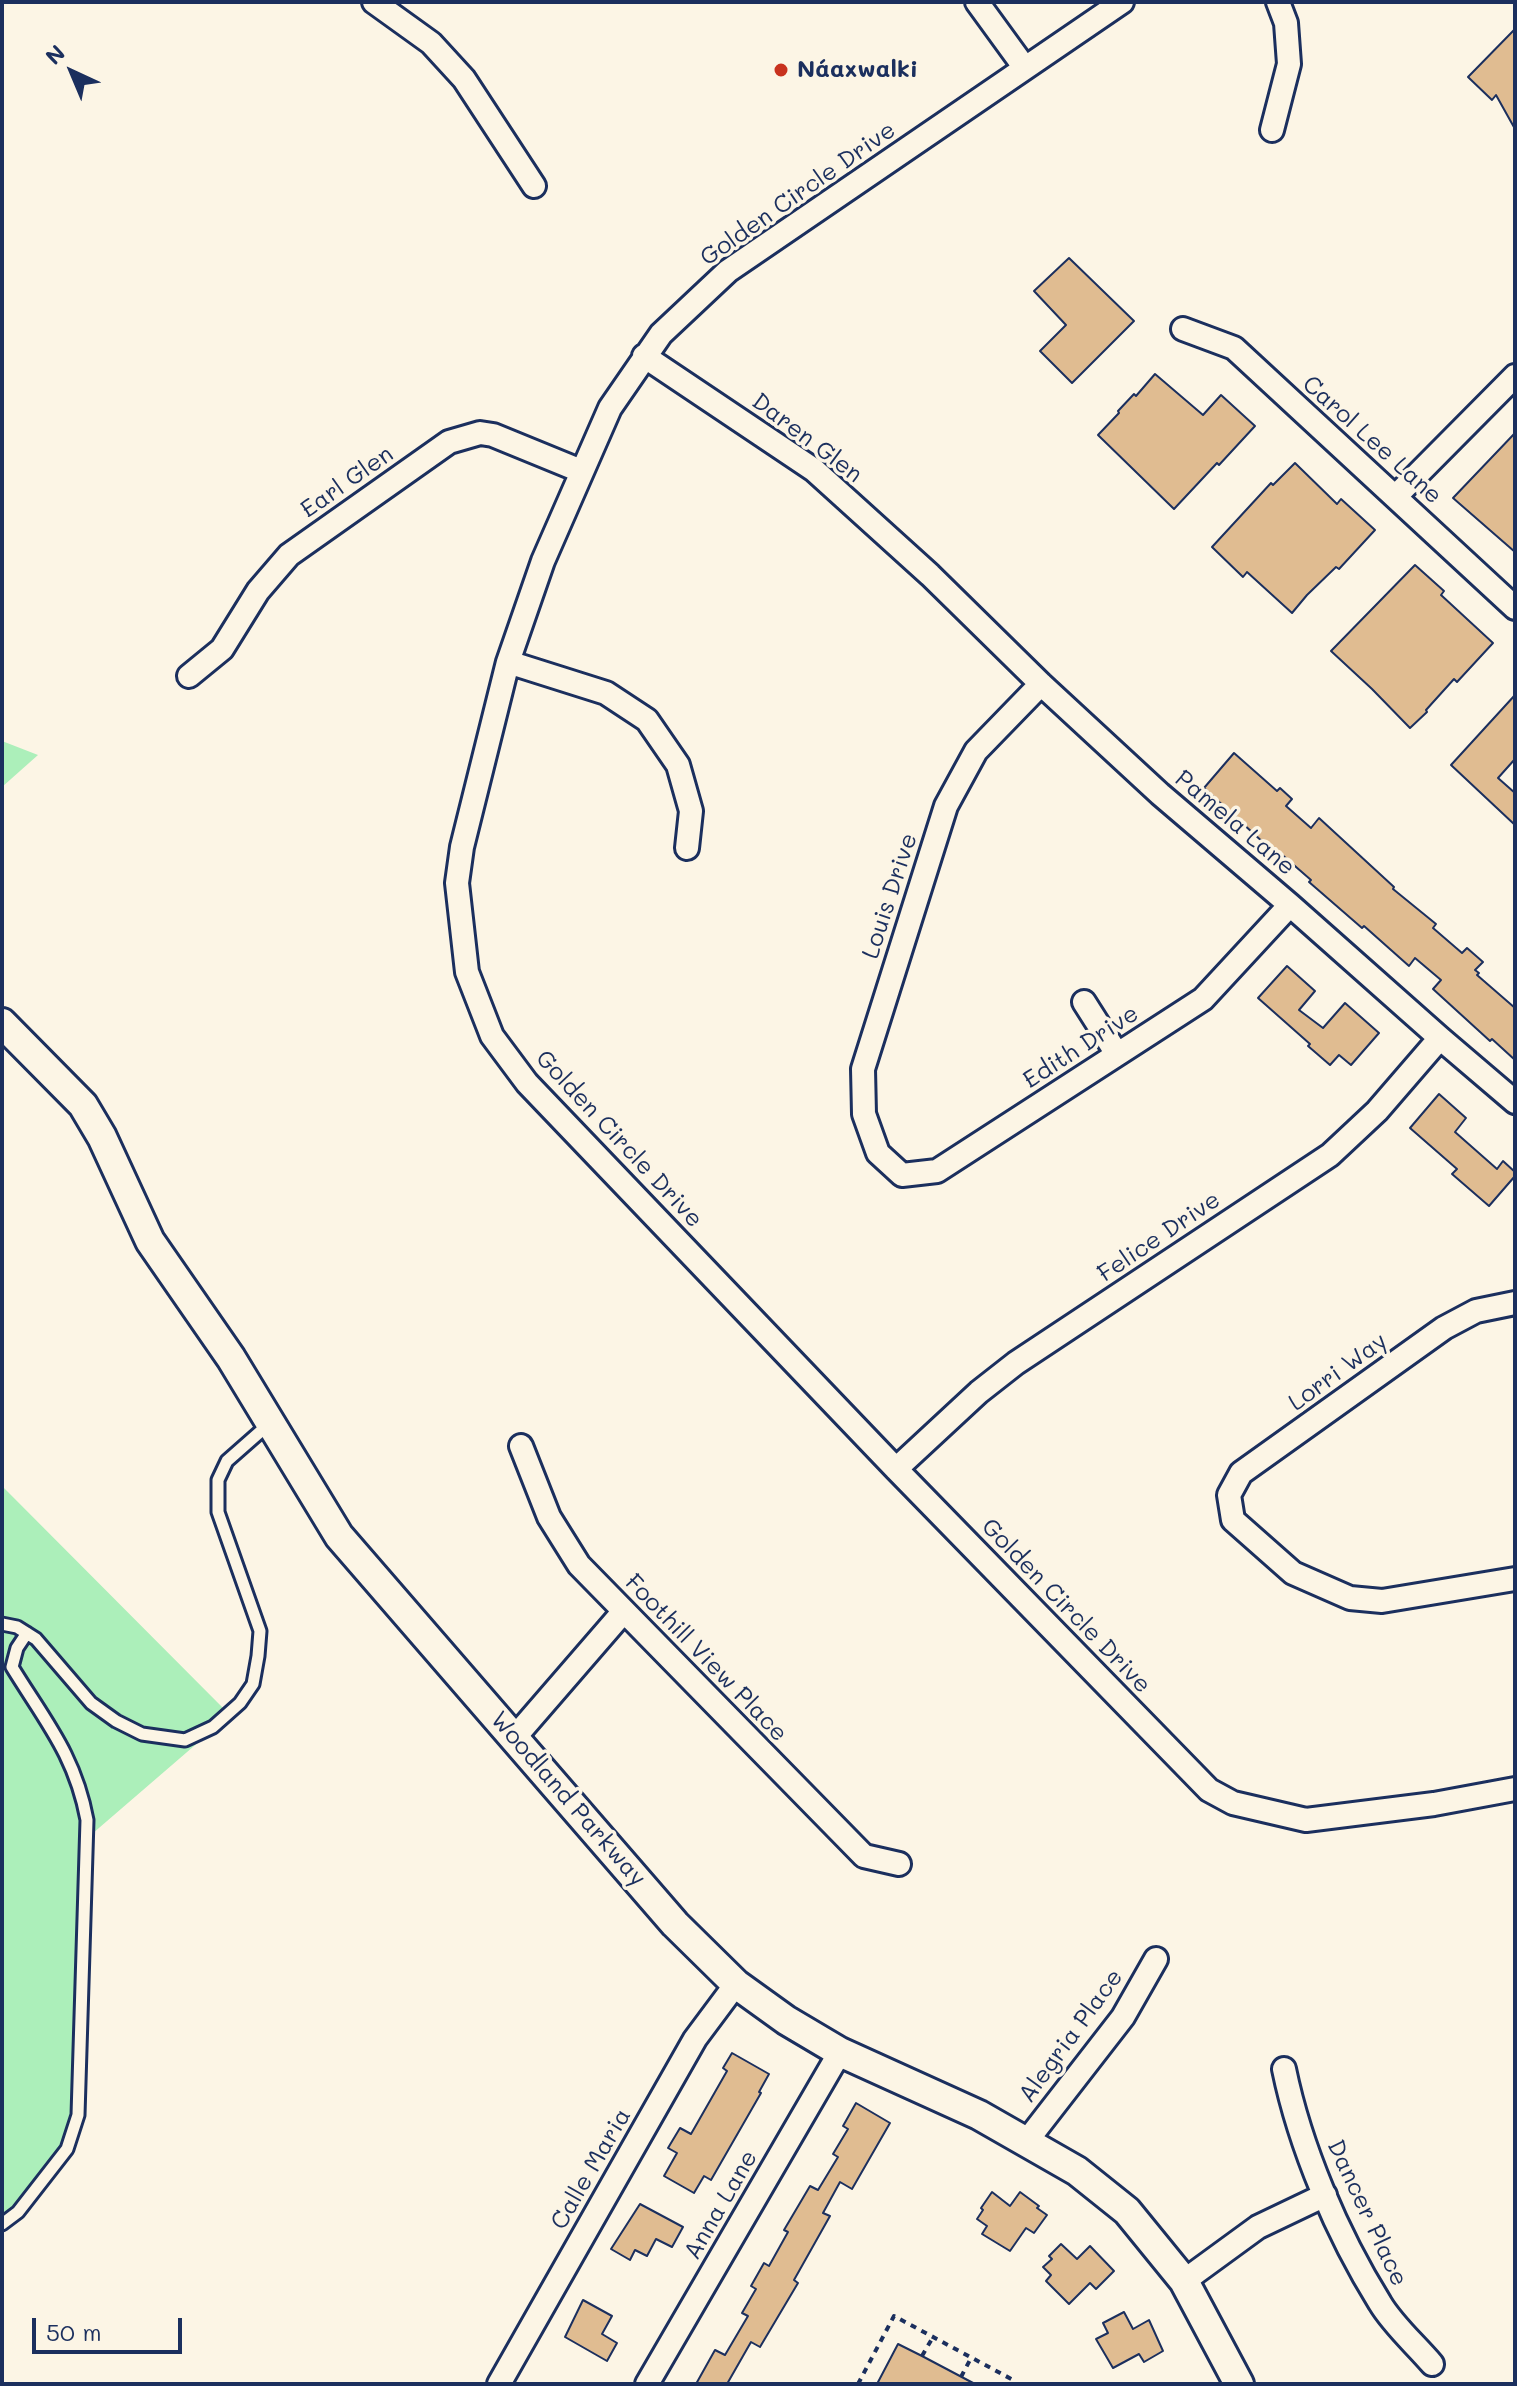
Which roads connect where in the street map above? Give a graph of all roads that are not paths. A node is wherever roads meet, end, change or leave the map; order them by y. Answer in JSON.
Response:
{"nodes":[{"id":1,"x":374,"y":2,"type":"edge"},
{"id":2,"x":977,"y":2,"type":"edge"},
{"id":3,"x":1122,"y":2,"type":"edge"},
{"id":4,"x":1278,"y":2,"type":"edge"},
{"id":5,"x":1025,"y":68,"type":"junction"},
{"id":6,"x":1272,"y":130,"type":"dead end"},
{"id":7,"x":534,"y":186,"type":"dead end"},
{"id":8,"x":1183,"y":329,"type":"dead end"},
{"id":9,"x":644,"y":356,"type":"junction"},
{"id":10,"x":1515,"y":376,"type":"edge"},
{"id":11,"x":581,"y":471,"type":"junction"},
{"id":12,"x":1396,"y":496,"type":"junction"},
{"id":13,"x":930,"y":575,"type":"joint"},
{"id":14,"x":1515,"y":608,"type":"edge"},
{"id":15,"x":508,"y":662,"type":"junction"},
{"id":16,"x":189,"y":676,"type":"dead end"},
{"id":17,"x":1041,"y":684,"type":"junction"},
{"id":18,"x":687,"y":848,"type":"dead end"},
{"id":19,"x":1290,"y":905,"type":"junction"},
{"id":20,"x":1084,"y":1002,"type":"dead end"},
{"id":21,"x":2,"y":1023,"type":"edge"},
{"id":22,"x":1440,"y":1038,"type":"junction"},
{"id":23,"x":1117,"y":1054,"type":"junction"},
{"id":24,"x":1515,"y":1102,"type":"edge"},
{"id":25,"x":878,"y":1153,"type":"joint"},
{"id":26,"x":1515,"y":1303,"type":"edge"},
{"id":27,"x":269,"y":1423,"type":"junction"},
{"id":28,"x":521,"y":1446,"type":"dead end"},
{"id":29,"x":896,"y":1469,"type":"junction"},
{"id":30,"x":1515,"y":1579,"type":"edge"},
{"id":31,"x":624,"y":1611,"type":"junction"},
{"id":32,"x":2,"y":1624,"type":"edge"},
{"id":33,"x":27,"y":1633,"type":"junction"},
{"id":34,"x":515,"y":1737,"type":"junction"},
{"id":35,"x":1515,"y":1789,"type":"edge"},
{"id":36,"x":899,"y":1864,"type":"dead end"},
{"id":37,"x":1156,"y":1959,"type":"dead end"},
{"id":38,"x":736,"y":1984,"type":"junction"},
{"id":39,"x":840,"y":2052,"type":"junction"},
{"id":40,"x":1284,"y":2069,"type":"dead end"},
{"id":41,"x":1026,"y":2142,"type":"junction"},
{"id":42,"x":1325,"y":2195,"type":"junction"},
{"id":43,"x":2,"y":2224,"type":"edge"},
{"id":44,"x":1184,"y":2281,"type":"junction"},
{"id":45,"x":1432,"y":2364,"type":"dead end"},
{"id":46,"x":499,"y":2384,"type":"edge"},
{"id":47,"x":647,"y":2384,"type":"edge"},
{"id":48,"x":1239,"y":2384,"type":"edge"}],
"edges":[{"from":1,"to":7,"type":"street"},
{"from":2,"to":5,"type":"street"},
{"from":3,"to":5,"type":"street","name":"Golden Circle Drive"},
{"from":4,"to":6,"type":"street"},
{"from":5,"to":9,"type":"street","name":"Golden Circle Drive"},
{"from":8,"to":12,"type":"street","name":"Carol Lee Lane"},
{"from":9,"to":11,"type":"street","name":"Golden Circle Drive"},
{"from":9,"to":13,"type":"street","name":"Daren Glen"},
{"from":10,"to":12,"type":"street"},
{"from":11,"to":15,"type":"street","name":"Golden Circle Drive"},
{"from":11,"to":16,"type":"street","name":"Earl Glen"},
{"from":12,"to":14,"type":"street","name":"Carol Lee Lane"},
{"from":13,"to":17,"type":"street","name":"Pamela Lane"},
{"from":15,"to":18,"type":"street"},
{"from":15,"to":29,"type":"street","name":"Golden Circle Drive"},
{"from":17,"to":19,"type":"street","name":"Pamela Lane"},
{"from":17,"to":25,"type":"street","name":"Louis Drive"},
{"from":19,"to":22,"type":"street","name":"Pamela Lane"},
{"from":19,"to":23,"type":"street","name":"Edith Drive"},
{"from":20,"to":23,"type":"street"},
{"from":21,"to":27,"type":"street","name":"Woodland Parkway"},
{"from":22,"to":24,"type":"street","name":"Pamela Lane"},
{"from":22,"to":29,"type":"street","name":"Felice Drive"},
{"from":23,"to":25,"type":"street","name":"Edith Drive"},
{"from":26,"to":30,"type":"street","name":"Lorri Way"},
{"from":27,"to":33,"type":"lane"},
{"from":27,"to":34,"type":"street","name":"Woodland Parkway"},
{"from":28,"to":31,"type":"street","name":"Foothill View Place"},
{"from":29,"to":35,"type":"street","name":"Golden Circle Drive"},
{"from":31,"to":34,"type":"street"},
{"from":31,"to":36,"type":"street","name":"Foothill View Place"},
{"from":32,"to":33,"type":"lane"},
{"from":33,"to":43,"type":"lane"},
{"from":34,"to":38,"type":"street","name":"Woodland Parkway"},
{"from":37,"to":41,"type":"street","name":"Alegria Place"},
{"from":38,"to":39,"type":"street","name":"Woodland Parkway"},
{"from":38,"to":46,"type":"street","name":"Calle Maria"},
{"from":39,"to":41,"type":"street","name":"Woodland Parkway"},
{"from":39,"to":47,"type":"street","name":"Anna Lane"},
{"from":40,"to":42,"type":"street","name":"Dancer Place"},
{"from":41,"to":44,"type":"street","name":"Woodland Parkway"},
{"from":42,"to":44,"type":"street"},
{"from":42,"to":45,"type":"street","name":"Dancer Place"},
{"from":44,"to":48,"type":"street","name":"Woodland Parkway"}]}
